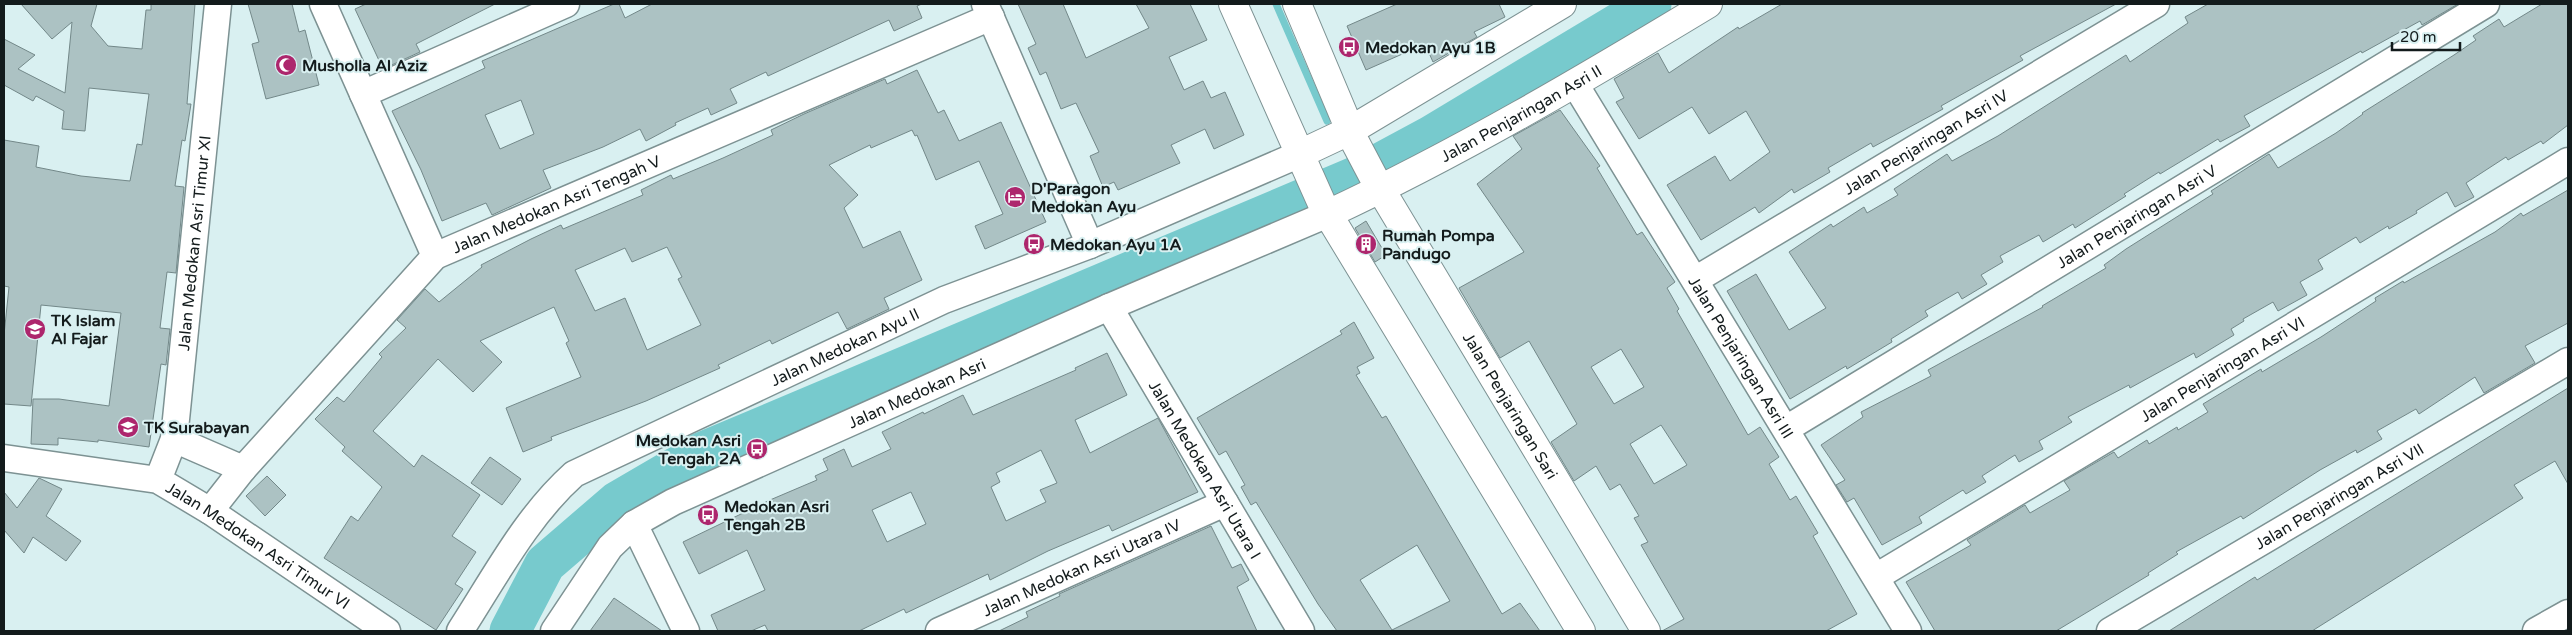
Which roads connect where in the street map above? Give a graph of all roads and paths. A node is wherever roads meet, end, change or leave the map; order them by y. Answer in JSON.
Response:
{"nodes":[{"id":1,"x":218,"y":4,"type":"edge"},
{"id":2,"x":323,"y":4,"type":"edge"},
{"id":3,"x":566,"y":4,"type":"edge"},
{"id":4,"x":1232,"y":4,"type":"edge"},
{"id":5,"x":1297,"y":4,"type":"edge"},
{"id":6,"x":1708,"y":4,"type":"edge"},
{"id":7,"x":2156,"y":4,"type":"edge"},
{"id":8,"x":2486,"y":4,"type":"edge"},
{"id":9,"x":1550,"y":7,"type":"edge"},
{"id":10,"x":988,"y":10,"type":"edge"},
{"id":11,"x":1576,"y":84,"type":"junction"},
{"id":12,"x":363,"y":94,"type":"junction"},
{"id":13,"x":1353,"y":136,"type":"junction"},
{"id":14,"x":1301,"y":158,"type":"junction"},
{"id":15,"x":2568,"y":161,"type":"edge"},
{"id":16,"x":1378,"y":185,"type":"junction"},
{"id":17,"x":1325,"y":210,"type":"junction"},
{"id":18,"x":1090,"y":244,"type":"junction"},
{"id":19,"x":435,"y":256,"type":"junction"},
{"id":20,"x":1695,"y":280,"type":"junction"},
{"id":21,"x":1109,"y":307,"type":"junction"},
{"id":22,"x":2568,"y":361,"type":"edge"},
{"id":23,"x":1786,"y":429,"type":"junction"},
{"id":24,"x":174,"y":439,"type":"junction"},
{"id":25,"x":4,"y":458,"type":"edge"},
{"id":26,"x":243,"y":469,"type":"junction"},
{"id":27,"x":158,"y":480,"type":"junction"},
{"id":28,"x":1224,"y":503,"type":"junction"},
{"id":29,"x":210,"y":511,"type":"junction"},
{"id":30,"x":634,"y":524,"type":"junction"},
{"id":31,"x":1876,"y":577,"type":"junction"},
{"id":32,"x":2568,"y":613,"type":"edge"},
{"id":33,"x":387,"y":631,"type":"edge"},
{"id":34,"x":460,"y":631,"type":"edge"},
{"id":35,"x":554,"y":631,"type":"edge"},
{"id":36,"x":686,"y":631,"type":"edge"},
{"id":37,"x":939,"y":631,"type":"edge"},
{"id":38,"x":1300,"y":631,"type":"edge"},
{"id":39,"x":1581,"y":631,"type":"edge"},
{"id":40,"x":1646,"y":631,"type":"edge"},
{"id":41,"x":1908,"y":631,"type":"edge"},
{"id":42,"x":2110,"y":631,"type":"edge"},
{"id":43,"x":2536,"y":631,"type":"edge"}],
"edges":[{"from":1,"to":24,"type":"street","name":"Jalan Medokan Asri Timur XI"},
{"from":2,"to":12,"type":"street"},
{"from":3,"to":12,"type":"street"},
{"from":4,"to":14,"type":"street"},
{"from":5,"to":13,"type":"street"},
{"from":6,"to":11,"type":"street","name":"Jalan Penjaringan Asri II"},
{"from":7,"to":20,"type":"street","name":"Jalan Penjaringan Asri IV"},
{"from":8,"to":23,"type":"street","name":"Jalan Penjaringan Asri V"},
{"from":9,"to":13,"type":"street"},
{"from":10,"to":18,"type":"street"},
{"from":10,"to":19,"type":"street","name":"Jalan Medokan Asri Tengah V"},
{"from":11,"to":16,"type":"street","name":"Jalan Penjaringan Asri II"},
{"from":11,"to":20,"type":"street","name":"Jalan Penjaringan Asri III"},
{"from":12,"to":19,"type":"street"},
{"from":13,"to":14,"type":"street"},
{"from":13,"to":16,"type":"street"},
{"from":14,"to":17,"type":"street"},
{"from":14,"to":18,"type":"street","name":"Jalan Medokan Ayu II"},
{"from":15,"to":31,"type":"street","name":"Jalan Penjaringan Asri VI"},
{"from":16,"to":17,"type":"street","name":"Jalan Penjaringan Asri II"},
{"from":16,"to":40,"type":"street","name":"Jalan Penjaringan Sari"},
{"from":17,"to":21,"type":"street","name":"Jalan Medokan Asri"},
{"from":17,"to":39,"type":"street"},
{"from":18,"to":34,"type":"street","name":"Jalan Medokan Ayu II"},
{"from":19,"to":26,"type":"street","name":"Jalan Medokan Asri Tengah V"},
{"from":20,"to":23,"type":"street","name":"Jalan Penjaringan Asri III"},
{"from":21,"to":28,"type":"street","name":"Jalan Medokan Asri Utara I"},
{"from":21,"to":30,"type":"street","name":"Jalan Medokan Asri"},
{"from":22,"to":42,"type":"street","name":"Jalan Penjaringan Asri VII"},
{"from":23,"to":31,"type":"street","name":"Jalan Penjaringan Asri III"},
{"from":24,"to":26,"type":"street"},
{"from":24,"to":27,"type":"street","name":"Jalan Medokan Asri Timur XI"},
{"from":25,"to":27,"type":"street","name":"Jalan Medokan Asri Timur VI"},
{"from":26,"to":29,"type":"street","name":"Jalan Medokan Asri Tengah V"},
{"from":27,"to":29,"type":"street","name":"Jalan Medokan Asri Timur VI"},
{"from":28,"to":37,"type":"street","name":"Jalan Medokan Asri Utara IV"},
{"from":28,"to":38,"type":"street","name":"Jalan Medokan Asri Utara I"},
{"from":29,"to":33,"type":"street","name":"Jalan Medokan Asri Timur VI"},
{"from":30,"to":35,"type":"street","name":"Jalan Medokan Asri"},
{"from":30,"to":36,"type":"street"},
{"from":31,"to":41,"type":"street","name":"Jalan Penjaringan Asri III"},
{"from":32,"to":43,"type":"street"}]}
